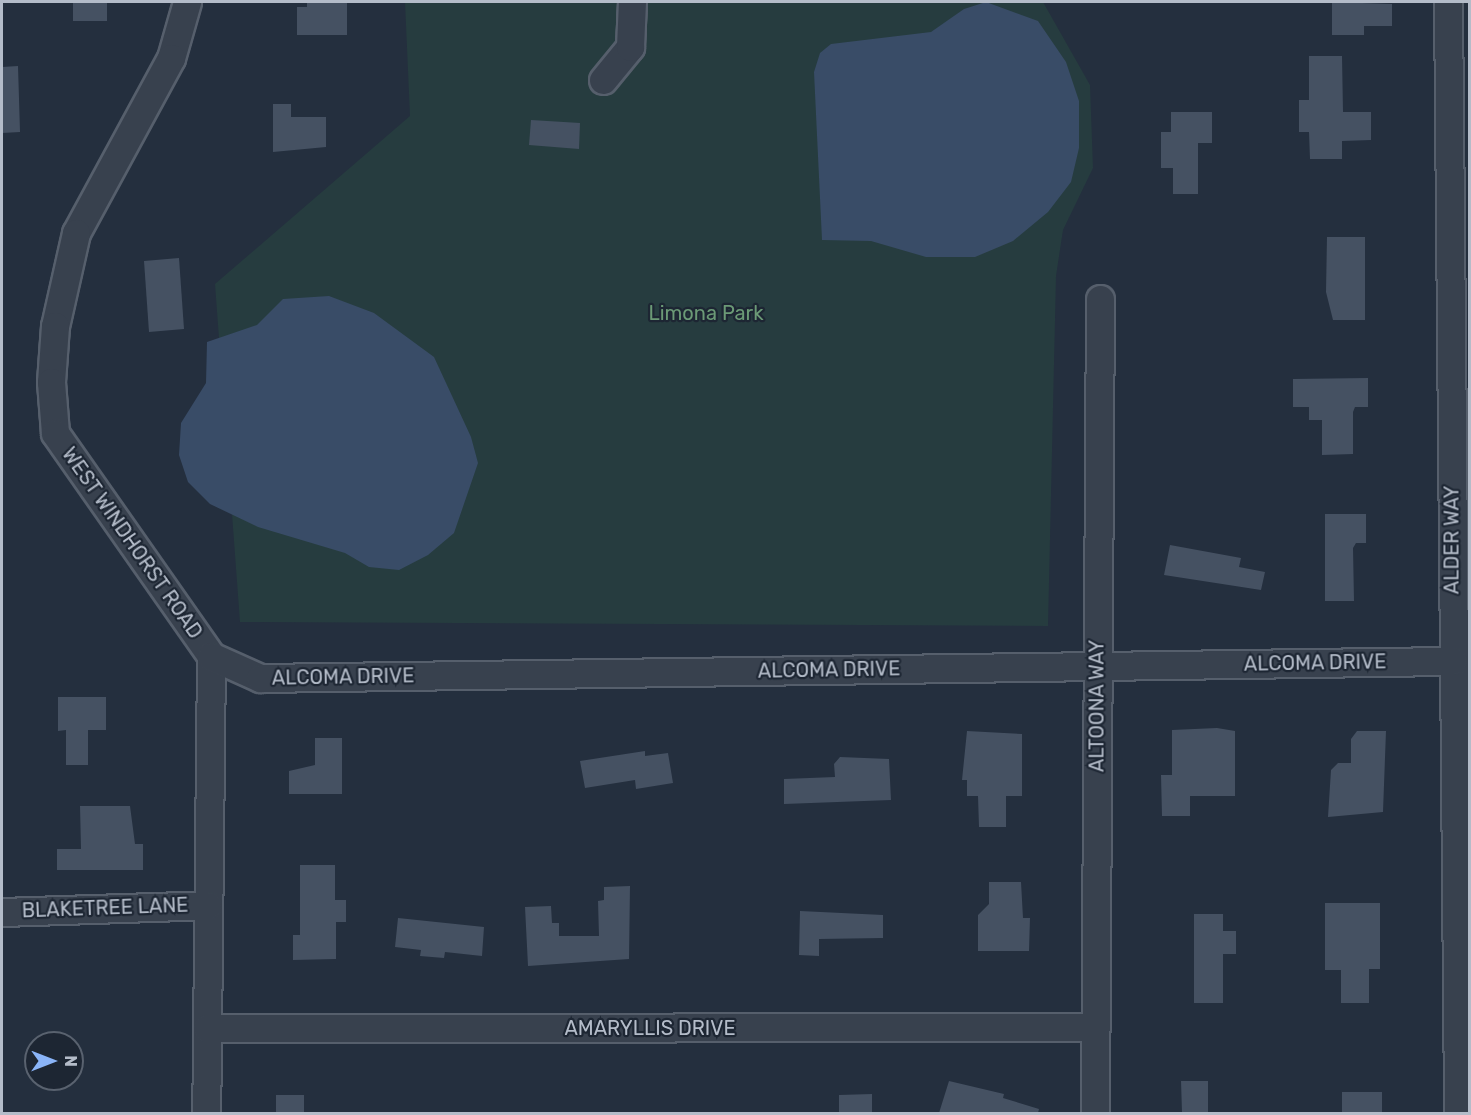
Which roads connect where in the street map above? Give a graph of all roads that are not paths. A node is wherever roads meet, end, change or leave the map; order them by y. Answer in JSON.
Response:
{"nodes":[{"id":1,"x":187,"y":2,"type":"edge"},
{"id":2,"x":632,"y":2,"type":"edge"},
{"id":3,"x":1448,"y":2,"type":"edge"},
{"id":4,"x":603,"y":80,"type":"dead end"},
{"id":5,"x":1100,"y":299,"type":"dead end"},
{"id":6,"x":210,"y":656,"type":"junction"},
{"id":7,"x":1453,"y":661,"type":"junction"},
{"id":8,"x":1097,"y":666,"type":"junction"},
{"id":9,"x":208,"y":905,"type":"junction"},
{"id":10,"x":2,"y":912,"type":"edge"},
{"id":11,"x":1094,"y":1027,"type":"junction"},
{"id":12,"x":207,"y":1028,"type":"junction"},
{"id":13,"x":206,"y":1113,"type":"edge"},
{"id":14,"x":1095,"y":1113,"type":"edge"},
{"id":15,"x":1458,"y":1113,"type":"edge"}],
"edges":[{"from":1,"to":6,"type":"street","name":"WEST WINDHORST ROAD"},
{"from":2,"to":4,"type":"street"},
{"from":3,"to":7,"type":"street","name":"ALDER WAY"},
{"from":5,"to":8,"type":"street","name":"ALTOONA WAY"},
{"from":6,"to":8,"type":"street","name":"ALCOMA DRIVE"},
{"from":6,"to":9,"type":"street","name":"WEST WINDHORST ROAD"},
{"from":7,"to":8,"type":"street","name":"ALCOMA DRIVE"},
{"from":7,"to":15,"type":"street","name":"ALDER WAY"},
{"from":8,"to":11,"type":"street","name":"ALTOONA WAY"},
{"from":9,"to":10,"type":"street","name":"BLAKETREE LANE"},
{"from":9,"to":12,"type":"street","name":"WEST WINDHORST ROAD"},
{"from":11,"to":12,"type":"street","name":"AMARYLLIS DRIVE"},
{"from":11,"to":14,"type":"street","name":"ALTOONA WAY"},
{"from":12,"to":13,"type":"street","name":"WEST WINDHORST ROAD"}]}
